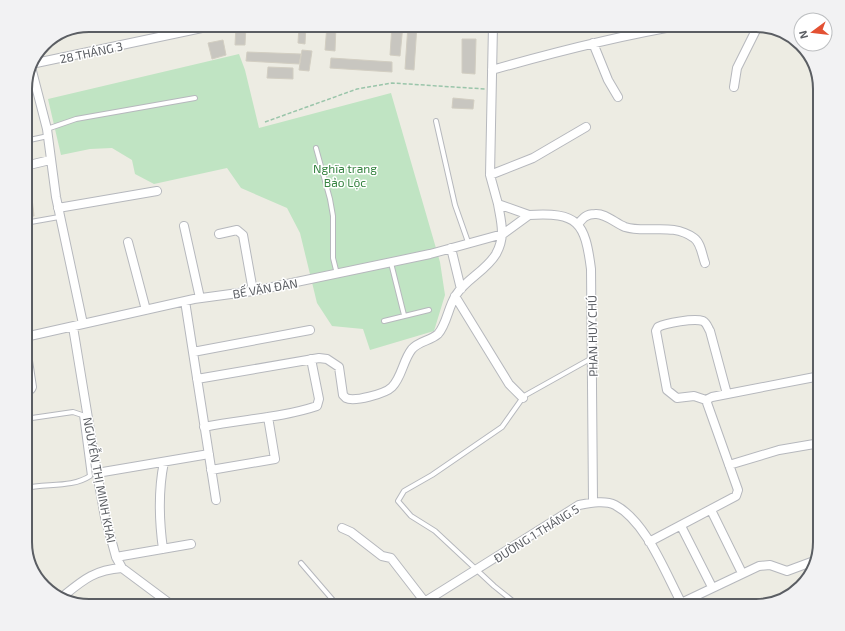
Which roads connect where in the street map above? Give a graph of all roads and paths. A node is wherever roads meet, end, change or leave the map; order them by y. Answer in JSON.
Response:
{"nodes":[{"id":1,"x":183,"y":32,"type":"edge"},
{"id":2,"x":493,"y":32,"type":"edge"},
{"id":3,"x":648,"y":32,"type":"edge"},
{"id":4,"x":755,"y":32,"type":"edge"},
{"id":5,"x":593,"y":43,"type":"junction"},
{"id":6,"x":39,"y":62,"type":"edge"},
{"id":7,"x":492,"y":70,"type":"junction"},
{"id":8,"x":33,"y":77,"type":"edge"},
{"id":9,"x":734,"y":87,"type":"dead end"},
{"id":10,"x":491,"y":89,"type":"junction"},
{"id":11,"x":618,"y":97,"type":"dead end"},
{"id":12,"x":195,"y":98,"type":"dead end"},
{"id":13,"x":436,"y":121,"type":"dead end"},
{"id":14,"x":265,"y":122,"type":"dead end"},
{"id":15,"x":586,"y":127,"type":"dead end"},
{"id":16,"x":47,"y":133,"type":"junction"},
{"id":17,"x":32,"y":138,"type":"edge"},
{"id":18,"x":316,"y":148,"type":"dead end"},
{"id":19,"x":50,"y":160,"type":"junction"},
{"id":20,"x":32,"y":164,"type":"edge"},
{"id":21,"x":490,"y":175,"type":"junction"},
{"id":22,"x":157,"y":191,"type":"dead end"},
{"id":23,"x":498,"y":204,"type":"junction"},
{"id":24,"x":58,"y":208,"type":"junction"},
{"id":25,"x":529,"y":215,"type":"junction"},
{"id":26,"x":59,"y":217,"type":"junction"},
{"id":27,"x":32,"y":222,"type":"edge"},
{"id":28,"x":578,"y":224,"type":"junction"},
{"id":29,"x":184,"y":226,"type":"dead end"},
{"id":30,"x":218,"y":234,"type":"dead end"},
{"id":31,"x":503,"y":234,"type":"junction"},
{"id":32,"x":128,"y":242,"type":"dead end"},
{"id":33,"x":468,"y":242,"type":"junction"},
{"id":34,"x":451,"y":248,"type":"junction"},
{"id":35,"x":391,"y":263,"type":"junction"},
{"id":36,"x":705,"y":263,"type":"dead end"},
{"id":37,"x":337,"y":274,"type":"junction"},
{"id":38,"x":461,"y":288,"type":"junction"},
{"id":39,"x":253,"y":291,"type":"junction"},
{"id":40,"x":455,"y":296,"type":"junction"},
{"id":41,"x":200,"y":298,"type":"junction"},
{"id":42,"x":185,"y":301,"type":"junction"},
{"id":43,"x":146,"y":310,"type":"junction"},
{"id":44,"x":429,"y":310,"type":"dead end"},
{"id":45,"x":404,"y":315,"type":"junction"},
{"id":46,"x":384,"y":321,"type":"dead end"},
{"id":47,"x":83,"y":324,"type":"junction"},
{"id":48,"x":73,"y":327,"type":"junction"},
{"id":49,"x":310,"y":330,"type":"dead end"},
{"id":50,"x":32,"y":336,"type":"edge"},
{"id":51,"x":193,"y":352,"type":"junction"},
{"id":52,"x":592,"y":358,"type":"junction"},
{"id":53,"x":312,"y":359,"type":"junction"},
{"id":54,"x":813,"y":377,"type":"edge"},
{"id":55,"x":197,"y":379,"type":"junction"},
{"id":56,"x":727,"y":394,"type":"junction"},
{"id":57,"x":523,"y":398,"type":"junction"},
{"id":58,"x":706,"y":400,"type":"junction"},
{"id":59,"x":268,"y":417,"type":"junction"},
{"id":60,"x":32,"y":418,"type":"edge"},
{"id":61,"x":204,"y":427,"type":"junction"},
{"id":62,"x":813,"y":444,"type":"edge"},
{"id":63,"x":209,"y":454,"type":"junction"},
{"id":64,"x":164,"y":462,"type":"junction"},
{"id":65,"x":729,"y":465,"type":"junction"},
{"id":66,"x":211,"y":470,"type":"junction"},
{"id":67,"x":97,"y":473,"type":"junction"},
{"id":68,"x":32,"y":487,"type":"edge"},
{"id":69,"x":216,"y":500,"type":"dead end"},
{"id":70,"x":593,"y":502,"type":"junction"},
{"id":71,"x":711,"y":510,"type":"junction"},
{"id":72,"x":681,"y":526,"type":"junction"},
{"id":73,"x":342,"y":528,"type":"dead end"},
{"id":74,"x":649,"y":542,"type":"junction"},
{"id":75,"x":191,"y":544,"type":"dead end"},
{"id":76,"x":163,"y":550,"type":"junction"},
{"id":77,"x":116,"y":557,"type":"junction"},
{"id":78,"x":301,"y":563,"type":"dead end"},
{"id":79,"x":809,"y":563,"type":"edge"},
{"id":80,"x":122,"y":568,"type":"junction"},
{"id":81,"x":477,"y":570,"type":"junction"},
{"id":82,"x":742,"y":573,"type":"junction"},
{"id":83,"x":712,"y":587,"type":"junction"},
{"id":84,"x":66,"y":594,"type":"edge"},
{"id":85,"x":164,"y":599,"type":"edge"},
{"id":86,"x":332,"y":599,"type":"edge"},
{"id":87,"x":423,"y":599,"type":"edge"},
{"id":88,"x":430,"y":599,"type":"edge"},
{"id":89,"x":511,"y":599,"type":"edge"},
{"id":90,"x":679,"y":599,"type":"edge"},
{"id":91,"x":691,"y":599,"type":"edge"}],
"edges":[{"from":1,"to":6,"type":"street","name":"28 THÁNG 3"},
{"from":2,"to":7,"type":"street"},
{"from":3,"to":5,"type":"street"},
{"from":4,"to":9,"type":"street"},
{"from":5,"to":7,"type":"street"},
{"from":5,"to":11,"type":"street"},
{"from":7,"to":10,"type":"street"},
{"from":8,"to":16,"type":"street"},
{"from":10,"to":14,"type":"path"},
{"from":10,"to":21,"type":"street"},
{"from":12,"to":16,"type":"lane"},
{"from":13,"to":33,"type":"lane"},
{"from":15,"to":21,"type":"street"},
{"from":16,"to":17,"type":"lane"},
{"from":16,"to":19,"type":"street"},
{"from":18,"to":37,"type":"lane"},
{"from":19,"to":20,"type":"street"},
{"from":19,"to":24,"type":"street"},
{"from":21,"to":23,"type":"street"},
{"from":22,"to":24,"type":"street"},
{"from":23,"to":25,"type":"street"},
{"from":23,"to":31,"type":"street"},
{"from":24,"to":26,"type":"street"},
{"from":25,"to":28,"type":"street"},
{"from":25,"to":31,"type":"street"},
{"from":26,"to":27,"type":"lane"},
{"from":26,"to":47,"type":"street"},
{"from":28,"to":36,"type":"street"},
{"from":28,"to":52,"type":"street","name":"PHAN HUY CHÚ"},
{"from":29,"to":41,"type":"street"},
{"from":30,"to":39,"type":"street"},
{"from":31,"to":33,"type":"street","name":"BẾ VĂN ĐÀN"},
{"from":31,"to":38,"type":"street"},
{"from":32,"to":43,"type":"street"},
{"from":33,"to":34,"type":"street","name":"BẾ VĂN ĐÀN"},
{"from":34,"to":35,"type":"street","name":"BẾ VĂN ĐÀN"},
{"from":34,"to":38,"type":"street"},
{"from":35,"to":37,"type":"street","name":"BẾ VĂN ĐÀN"},
{"from":35,"to":45,"type":"lane"},
{"from":37,"to":39,"type":"street","name":"BẾ VĂN ĐÀN"},
{"from":38,"to":40,"type":"street"},
{"from":39,"to":41,"type":"street","name":"BẾ VĂN ĐÀN"},
{"from":40,"to":53,"type":"street"},
{"from":40,"to":57,"type":"street"},
{"from":41,"to":42,"type":"street","name":"BẾ VĂN ĐÀN"},
{"from":42,"to":43,"type":"street","name":"BẾ VĂN ĐÀN"},
{"from":42,"to":51,"type":"street"},
{"from":43,"to":47,"type":"street","name":"BẾ VĂN ĐÀN"},
{"from":44,"to":45,"type":"lane"},
{"from":45,"to":46,"type":"lane"},
{"from":47,"to":48,"type":"street","name":"BẾ VĂN ĐÀN"},
{"from":48,"to":50,"type":"street","name":"BẾ VĂN ĐÀN"},
{"from":48,"to":67,"type":"street","name":"NGUYỄN THỊ MINH KHAI"},
{"from":49,"to":51,"type":"street"},
{"from":51,"to":55,"type":"street"},
{"from":52,"to":57,"type":"lane"},
{"from":52,"to":70,"type":"street","name":"PHAN HUY CHÚ"},
{"from":53,"to":55,"type":"street"},
{"from":53,"to":59,"type":"street"},
{"from":54,"to":56,"type":"street"},
{"from":55,"to":61,"type":"street"},
{"from":56,"to":58,"type":"street"},
{"from":56,"to":58,"type":"street"},
{"from":57,"to":81,"type":"lane"},
{"from":58,"to":65,"type":"street"},
{"from":59,"to":61,"type":"street"},
{"from":59,"to":66,"type":"street"},
{"from":60,"to":68,"type":"lane"},
{"from":61,"to":63,"type":"street"},
{"from":62,"to":65,"type":"street"},
{"from":63,"to":64,"type":"street"},
{"from":63,"to":66,"type":"street"},
{"from":64,"to":67,"type":"street"},
{"from":64,"to":76,"type":"street"},
{"from":65,"to":71,"type":"street"},
{"from":66,"to":69,"type":"street"},
{"from":67,"to":77,"type":"street","name":"NGUYỄN THỊ MINH KHAI"},
{"from":70,"to":74,"type":"street","name":"ĐƯỜNG 1 THÁNG 5"},
{"from":70,"to":81,"type":"street","name":"ĐƯỜNG 1 THÁNG 5"},
{"from":71,"to":72,"type":"street"},
{"from":71,"to":82,"type":"street"},
{"from":72,"to":74,"type":"street"},
{"from":72,"to":83,"type":"street"},
{"from":73,"to":87,"type":"street"},
{"from":74,"to":90,"type":"street","name":"ĐƯỜNG 1 THÁNG 5"},
{"from":75,"to":76,"type":"street"},
{"from":76,"to":77,"type":"street"},
{"from":77,"to":80,"type":"street","name":"NGUYỄN THỊ MINH KHAI"},
{"from":78,"to":86,"type":"lane"},
{"from":79,"to":82,"type":"street"},
{"from":80,"to":84,"type":"street"},
{"from":80,"to":85,"type":"street","name":"NGUYỄN THỊ MINH KHAI"},
{"from":81,"to":88,"type":"street","name":"ĐƯỜNG 1 THÁNG 5"},
{"from":81,"to":89,"type":"lane"},
{"from":82,"to":83,"type":"street"},
{"from":83,"to":91,"type":"street"}]}
